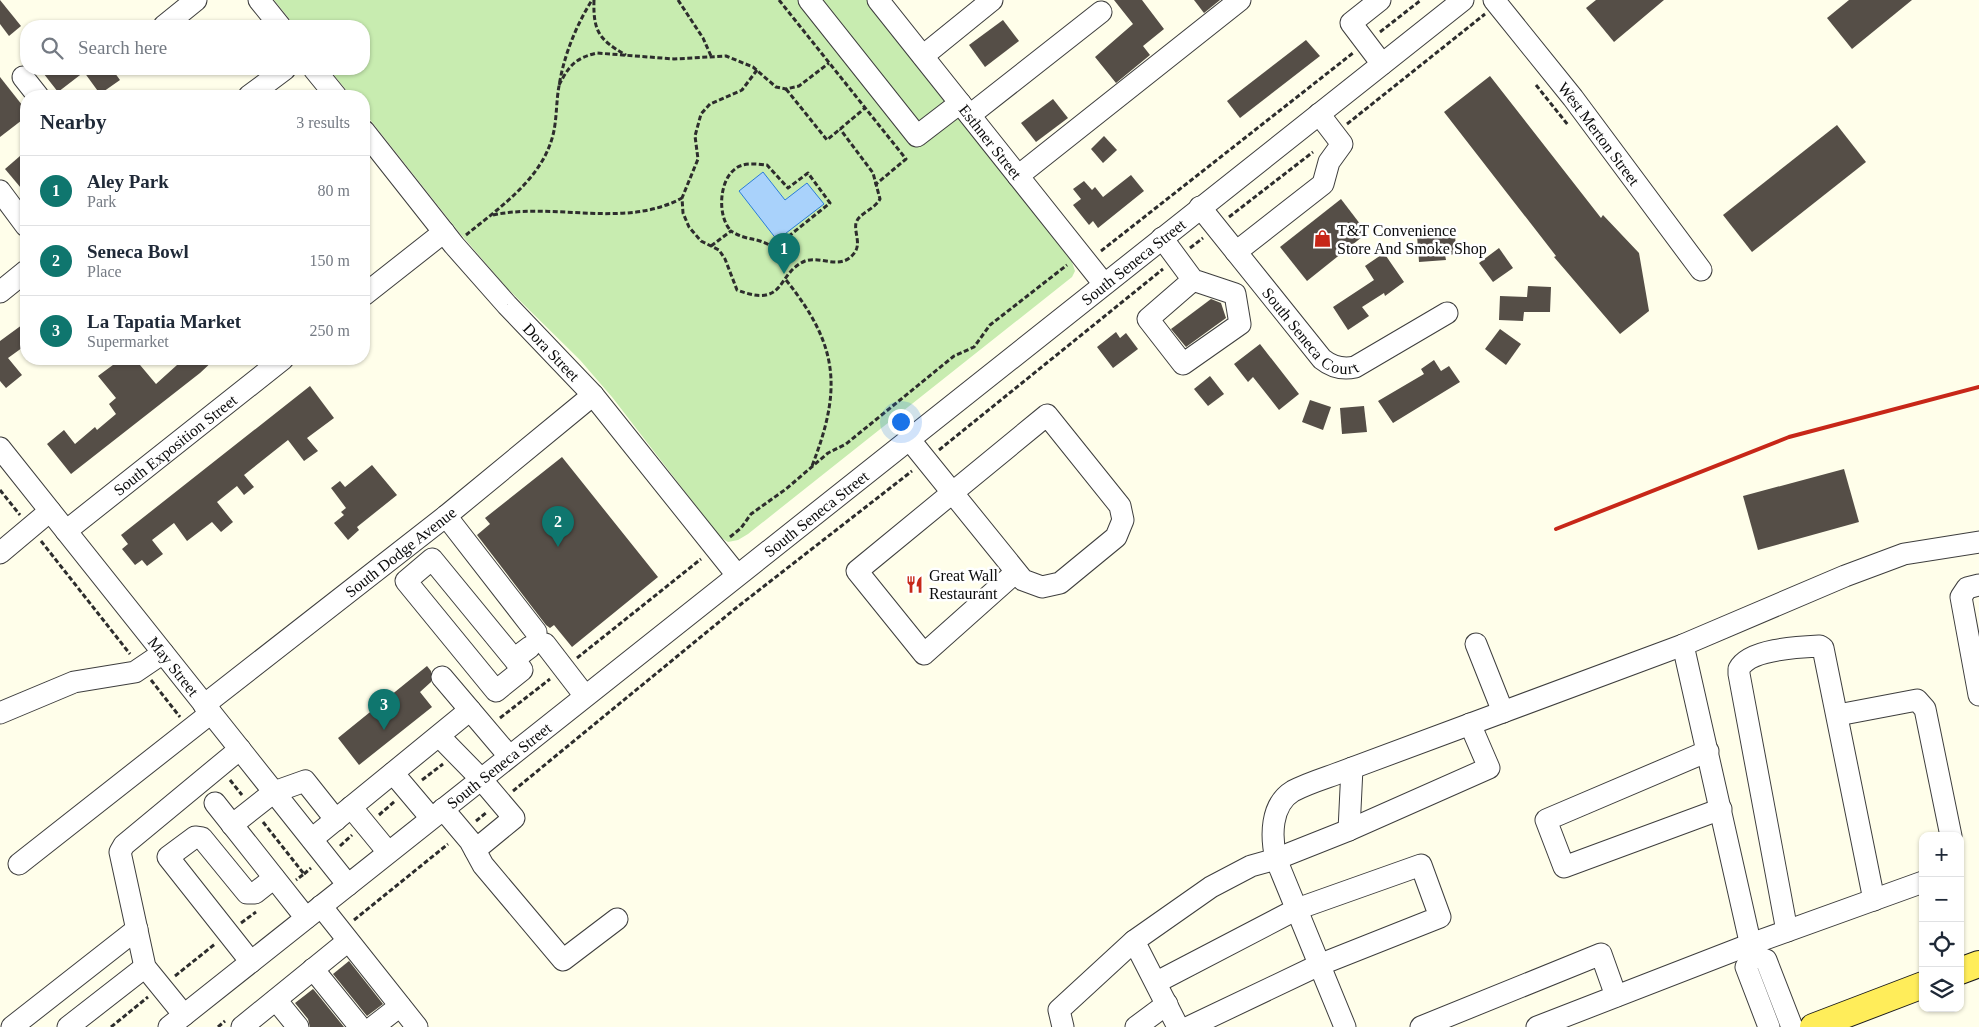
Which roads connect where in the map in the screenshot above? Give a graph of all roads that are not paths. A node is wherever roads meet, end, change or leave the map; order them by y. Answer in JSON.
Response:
{"nodes":[{"id":1,"x":196,"y":0,"type":"edge"},
{"id":2,"x":259,"y":0,"type":"edge"},
{"id":3,"x":809,"y":0,"type":"edge"},
{"id":4,"x":878,"y":0,"type":"edge"},
{"id":5,"x":992,"y":0,"type":"edge"},
{"id":6,"x":1240,"y":0,"type":"edge"},
{"id":7,"x":1380,"y":0,"type":"edge"},
{"id":8,"x":1495,"y":1,"type":"edge"},
{"id":9,"x":1453,"y":3,"type":"edge"},
{"id":10,"x":1101,"y":12,"type":"dead end"},
{"id":11,"x":171,"y":20,"type":"edge"},
{"id":12,"x":275,"y":20,"type":"edge"},
{"id":13,"x":923,"y":56,"type":"junction"},
{"id":14,"x":1382,"y":64,"type":"junction"},
{"id":15,"x":276,"y":75,"type":"edge"},
{"id":16,"x":319,"y":75,"type":"edge"},
{"id":17,"x":23,"y":77,"type":"dead end"},
{"id":18,"x":33,"y":90,"type":"edge"},
{"id":19,"x":258,"y":90,"type":"edge"},
{"id":20,"x":331,"y":90,"type":"edge"},
{"id":21,"x":965,"y":109,"type":"junction"},
{"id":22,"x":1319,"y":114,"type":"junction"},
{"id":23,"x":370,"y":139,"type":"edge"},
{"id":24,"x":1018,"y":176,"type":"junction"},
{"id":25,"x":0,"y":192,"type":"edge"},
{"id":26,"x":1200,"y":207,"type":"junction"},
{"id":27,"x":20,"y":218,"type":"edge"},
{"id":28,"x":449,"y":238,"type":"junction"},
{"id":29,"x":1162,"y":238,"type":"junction"},
{"id":30,"x":1236,"y":252,"type":"junction"},
{"id":31,"x":1701,"y":270,"type":"dead end"},
{"id":32,"x":20,"y":276,"type":"edge"},
{"id":33,"x":1256,"y":277,"type":"junction"},
{"id":34,"x":1193,"y":280,"type":"junction"},
{"id":35,"x":1104,"y":284,"type":"junction"},
{"id":36,"x":370,"y":291,"type":"edge"},
{"id":37,"x":0,"y":292,"type":"edge"},
{"id":38,"x":1235,"y":294,"type":"junction"},
{"id":39,"x":1446,"y":313,"type":"dead end"},
{"id":40,"x":275,"y":365,"type":"edge"},
{"id":41,"x":593,"y":395,"type":"junction"},
{"id":42,"x":909,"y":439,"type":"junction"},
{"id":43,"x":0,"y":448,"type":"edge"},
{"id":44,"x":951,"y":493,"type":"junction"},
{"id":45,"x":50,"y":511,"type":"junction"},
{"id":46,"x":446,"y":516,"type":"junction"},
{"id":47,"x":66,"y":531,"type":"junction"},
{"id":48,"x":416,"y":539,"type":"junction"},
{"id":49,"x":1979,"y":542,"type":"edge"},
{"id":50,"x":0,"y":553,"type":"edge"},
{"id":51,"x":432,"y":559,"type":"junction"},
{"id":52,"x":1016,"y":572,"type":"junction"},
{"id":53,"x":736,"y":575,"type":"junction"},
{"id":54,"x":1979,"y":584,"type":"edge"},
{"id":55,"x":1476,"y":644,"type":"dead end"},
{"id":56,"x":531,"y":645,"type":"junction"},
{"id":57,"x":1683,"y":645,"type":"junction"},
{"id":58,"x":164,"y":653,"type":"junction"},
{"id":59,"x":442,"y":677,"type":"dead end"},
{"id":60,"x":1979,"y":695,"type":"edge"},
{"id":61,"x":585,"y":696,"type":"junction"},
{"id":62,"x":208,"y":709,"type":"junction"},
{"id":63,"x":470,"y":710,"type":"junction"},
{"id":64,"x":1503,"y":712,"type":"junction"},
{"id":65,"x":0,"y":713,"type":"edge"},
{"id":66,"x":1838,"y":715,"type":"junction"},
{"id":67,"x":1470,"y":724,"type":"junction"},
{"id":68,"x":439,"y":736,"type":"junction"},
{"id":69,"x":240,"y":749,"type":"junction"},
{"id":70,"x":1708,"y":751,"type":"junction"},
{"id":71,"x":509,"y":756,"type":"junction"},
{"id":72,"x":1352,"y":768,"type":"junction"},
{"id":73,"x":393,"y":773,"type":"junction"},
{"id":74,"x":481,"y":779,"type":"junction"},
{"id":75,"x":274,"y":792,"type":"junction"},
{"id":76,"x":215,"y":803,"type":"dead end"},
{"id":77,"x":1721,"y":809,"type":"junction"},
{"id":78,"x":344,"y":814,"type":"junction"},
{"id":79,"x":437,"y":814,"type":"junction"},
{"id":80,"x":232,"y":825,"type":"junction"},
{"id":81,"x":1349,"y":830,"type":"junction"},
{"id":82,"x":1950,"y":832,"type":"edge"},
{"id":83,"x":312,"y":839,"type":"junction"},
{"id":84,"x":475,"y":850,"type":"junction"},
{"id":85,"x":388,"y":852,"type":"junction"},
{"id":86,"x":1276,"y":859,"type":"junction"},
{"id":87,"x":19,"y":864,"type":"dead end"},
{"id":88,"x":1919,"y":883,"type":"edge"},
{"id":89,"x":279,"y":884,"type":"junction"},
{"id":90,"x":348,"y":885,"type":"junction"},
{"id":91,"x":1874,"y":900,"type":"junction"},
{"id":92,"x":1296,"y":909,"type":"junction"},
{"id":93,"x":313,"y":912,"type":"junction"},
{"id":94,"x":617,"y":919,"type":"dead end"},
{"id":95,"x":137,"y":929,"type":"junction"},
{"id":96,"x":1787,"y":931,"type":"junction"},
{"id":97,"x":344,"y":936,"type":"junction"},
{"id":98,"x":1134,"y":941,"type":"junction"},
{"id":99,"x":1752,"y":950,"type":"junction"},
{"id":100,"x":251,"y":962,"type":"junction"},
{"id":101,"x":1979,"y":964,"type":"edge"},
{"id":102,"x":1318,"y":965,"type":"junction"},
{"id":103,"x":145,"y":967,"type":"junction"},
{"id":104,"x":314,"y":970,"type":"junction"},
{"id":105,"x":1964,"y":970,"type":"edge"},
{"id":106,"x":1157,"y":982,"type":"junction"},
{"id":107,"x":1919,"y":987,"type":"edge"},
{"id":108,"x":1616,"y":996,"type":"junction"},
{"id":109,"x":276,"y":1000,"type":"junction"},
{"id":110,"x":1167,"y":1004,"type":"junction"},
{"id":111,"x":400,"y":1006,"type":"junction"},
{"id":112,"x":176,"y":1021,"type":"edge"},
{"id":113,"x":238,"y":1021,"type":"edge"},
{"id":114,"x":1341,"y":1026,"type":"edge"},
{"id":115,"x":12,"y":1027,"type":"edge"},
{"id":116,"x":68,"y":1027,"type":"edge"},
{"id":117,"x":298,"y":1027,"type":"edge"},
{"id":118,"x":360,"y":1027,"type":"edge"},
{"id":119,"x":374,"y":1027,"type":"edge"},
{"id":120,"x":417,"y":1027,"type":"edge"},
{"id":121,"x":1063,"y":1027,"type":"edge"},
{"id":122,"x":1136,"y":1027,"type":"edge"},
{"id":123,"x":1178,"y":1027,"type":"edge"},
{"id":124,"x":1189,"y":1027,"type":"edge"},
{"id":125,"x":1421,"y":1027,"type":"edge"},
{"id":126,"x":1537,"y":1027,"type":"edge"},
{"id":127,"x":1769,"y":1027,"type":"edge"},
{"id":128,"x":1792,"y":1027,"type":"edge"},
{"id":129,"x":1813,"y":1027,"type":"edge"}],
"edges":[{"from":1,"to":11,"type":"street"},
{"from":2,"to":12,"type":"street"},
{"from":3,"to":21,"type":"street"},
{"from":4,"to":13,"type":"street","name":"Esthner Street"},
{"from":5,"to":13,"type":"street"},
{"from":6,"to":24,"type":"street"},
{"from":7,"to":14,"type":"street"},
{"from":8,"to":31,"type":"street","name":"West Merton Street"},
{"from":9,"to":14,"type":"street","name":"South Seneca Street"},
{"from":10,"to":21,"type":"street"},
{"from":13,"to":21,"type":"street","name":"Esthner Street"},
{"from":14,"to":22,"type":"street","name":"South Seneca Street"},
{"from":15,"to":19,"type":"street"},
{"from":16,"to":20,"type":"street"},
{"from":17,"to":18,"type":"street"},
{"from":21,"to":24,"type":"street","name":"Esthner Street"},
{"from":22,"to":26,"type":"street","name":"South Seneca Street"},
{"from":22,"to":30,"type":"street"},
{"from":23,"to":28,"type":"street","name":"Dora Street"},
{"from":24,"to":35,"type":"street","name":"Esthner Street"},
{"from":25,"to":27,"type":"street"},
{"from":26,"to":29,"type":"street","name":"South Seneca Street"},
{"from":26,"to":30,"type":"street","name":"South Seneca Court"},
{"from":28,"to":36,"type":"street"},
{"from":28,"to":41,"type":"street","name":"Dora Street"},
{"from":29,"to":34,"type":"street"},
{"from":29,"to":35,"type":"street","name":"South Seneca Street"},
{"from":30,"to":33,"type":"street","name":"South Seneca Court"},
{"from":32,"to":37,"type":"street"},
{"from":33,"to":38,"type":"street"},
{"from":33,"to":39,"type":"street","name":"South Seneca Court"},
{"from":34,"to":38,"type":"street"},
{"from":34,"to":38,"type":"street"},
{"from":35,"to":42,"type":"street","name":"South Seneca Street"},
{"from":40,"to":47,"type":"street","name":"South Exposition Street"},
{"from":41,"to":46,"type":"street","name":"South Dodge Avenue"},
{"from":41,"to":53,"type":"street","name":"Dora Street"},
{"from":42,"to":44,"type":"street"},
{"from":42,"to":53,"type":"street","name":"South Seneca Street"},
{"from":43,"to":45,"type":"street","name":"May Street"},
{"from":44,"to":52,"type":"street"},
{"from":44,"to":52,"type":"street"},
{"from":44,"to":52,"type":"street"},
{"from":45,"to":47,"type":"street","name":"May Street"},
{"from":45,"to":50,"type":"street"},
{"from":46,"to":48,"type":"street","name":"South Dodge Avenue"},
{"from":46,"to":56,"type":"street"},
{"from":47,"to":58,"type":"street","name":"May Street"},
{"from":48,"to":51,"type":"street"},
{"from":48,"to":62,"type":"street","name":"South Dodge Avenue"},
{"from":49,"to":57,"type":"street"},
{"from":51,"to":56,"type":"street"},
{"from":51,"to":56,"type":"street"},
{"from":53,"to":61,"type":"street","name":"South Seneca Street"},
{"from":54,"to":60,"type":"street"},
{"from":55,"to":64,"type":"street"},
{"from":56,"to":61,"type":"street"},
{"from":57,"to":64,"type":"street"},
{"from":57,"to":70,"type":"street"},
{"from":58,"to":62,"type":"street","name":"May Street"},
{"from":58,"to":65,"type":"street"},
{"from":59,"to":63,"type":"street"},
{"from":61,"to":71,"type":"street","name":"South Seneca Street"},
{"from":62,"to":69,"type":"street","name":"May Street"},
{"from":62,"to":87,"type":"street","name":"South Dodge Avenue"},
{"from":63,"to":68,"type":"street"},
{"from":63,"to":71,"type":"street"},
{"from":64,"to":67,"type":"street"},
{"from":66,"to":82,"type":"street"},
{"from":66,"to":91,"type":"street"},
{"from":66,"to":96,"type":"street"},
{"from":67,"to":72,"type":"street"},
{"from":67,"to":81,"type":"street"},
{"from":68,"to":73,"type":"street"},
{"from":68,"to":74,"type":"street"},
{"from":69,"to":75,"type":"street","name":"May Street"},
{"from":69,"to":95,"type":"street"},
{"from":70,"to":77,"type":"street"},
{"from":70,"to":77,"type":"street"},
{"from":71,"to":74,"type":"street","name":"South Seneca Street"},
{"from":72,"to":81,"type":"street"},
{"from":72,"to":86,"type":"street"},
{"from":73,"to":78,"type":"street"},
{"from":73,"to":79,"type":"street"},
{"from":74,"to":79,"type":"street","name":"South Seneca Street"},
{"from":74,"to":84,"type":"street"},
{"from":75,"to":78,"type":"street"},
{"from":75,"to":80,"type":"street"},
{"from":75,"to":83,"type":"street","name":"May Street"},
{"from":76,"to":80,"type":"street"},
{"from":77,"to":99,"type":"street"},
{"from":78,"to":83,"type":"street"},
{"from":78,"to":85,"type":"street"},
{"from":79,"to":84,"type":"street"},
{"from":79,"to":85,"type":"street","name":"South Seneca Street"},
{"from":80,"to":89,"type":"street"},
{"from":81,"to":86,"type":"street"},
{"from":83,"to":90,"type":"street","name":"May Street"},
{"from":84,"to":94,"type":"street"},
{"from":85,"to":90,"type":"street","name":"South Seneca Street"},
{"from":86,"to":92,"type":"street"},
{"from":86,"to":98,"type":"street"},
{"from":88,"to":91,"type":"street"},
{"from":89,"to":93,"type":"street"},
{"from":89,"to":100,"type":"street"},
{"from":90,"to":93,"type":"street","name":"South Seneca Street"},
{"from":91,"to":96,"type":"street"},
{"from":92,"to":102,"type":"street"},
{"from":92,"to":102,"type":"street"},
{"from":92,"to":106,"type":"street"},
{"from":93,"to":97,"type":"street"},
{"from":93,"to":100,"type":"street","name":"South Seneca Street"},
{"from":95,"to":103,"type":"street"},
{"from":95,"to":115,"type":"street"},
{"from":96,"to":99,"type":"street"},
{"from":97,"to":104,"type":"street"},
{"from":97,"to":111,"type":"street"},
{"from":98,"to":106,"type":"street"},
{"from":98,"to":121,"type":"street"},
{"from":99,"to":108,"type":"street"},
{"from":99,"to":127,"type":"street"},
{"from":99,"to":128,"type":"street"},
{"from":100,"to":112,"type":"street","name":"South Seneca Street"},
{"from":101,"to":105,"type":"main road"},
{"from":102,"to":114,"type":"street"},
{"from":102,"to":124,"type":"street"},
{"from":103,"to":112,"type":"street"},
{"from":103,"to":116,"type":"street"},
{"from":104,"to":109,"type":"street"},
{"from":104,"to":118,"type":"street"},
{"from":106,"to":110,"type":"street"},
{"from":107,"to":129,"type":"main road"},
{"from":108,"to":125,"type":"street"},
{"from":108,"to":126,"type":"street"},
{"from":109,"to":113,"type":"street"},
{"from":109,"to":117,"type":"street"},
{"from":110,"to":122,"type":"street"},
{"from":110,"to":123,"type":"street"},
{"from":111,"to":119,"type":"street"},
{"from":111,"to":120,"type":"street"}]}
